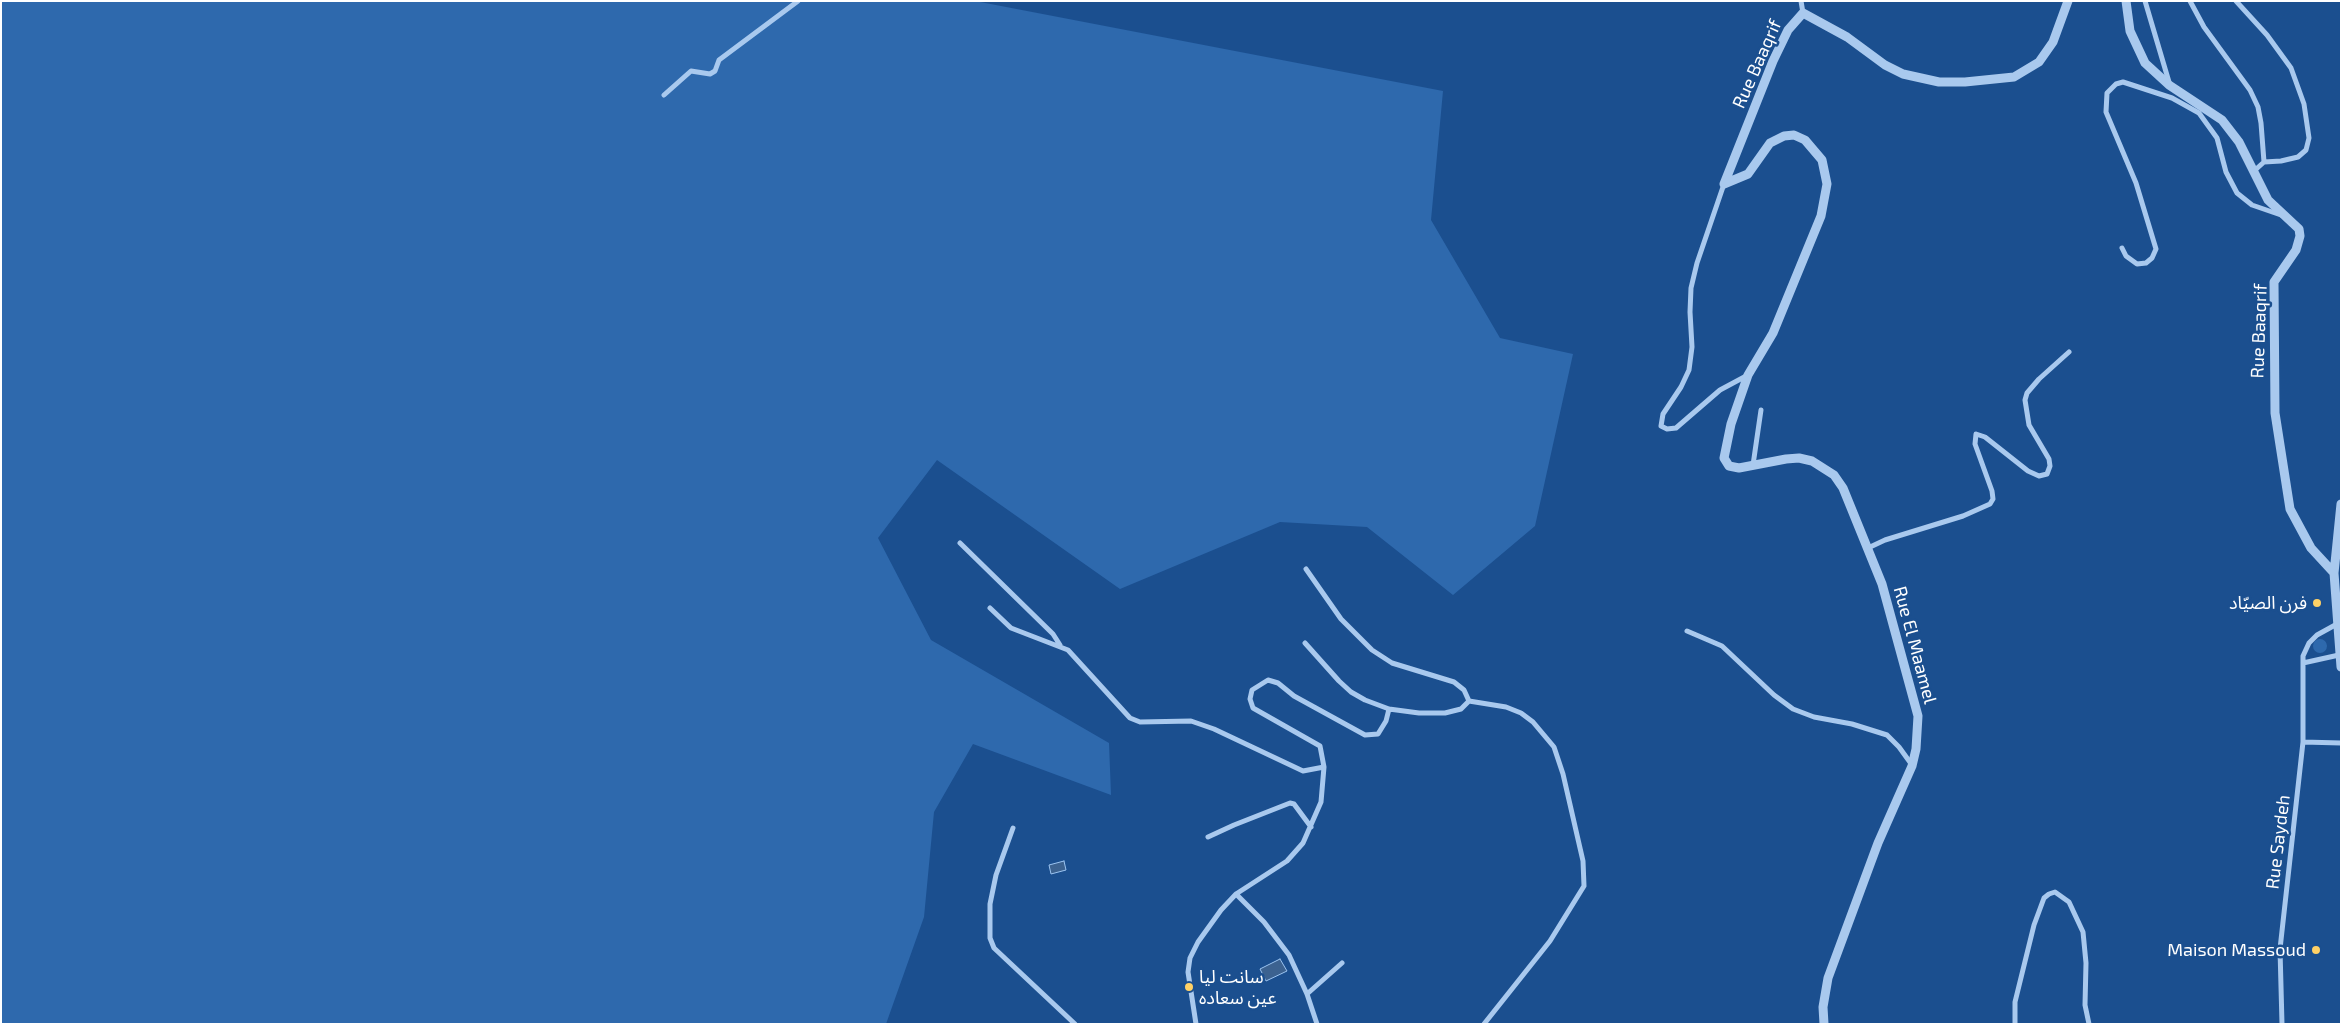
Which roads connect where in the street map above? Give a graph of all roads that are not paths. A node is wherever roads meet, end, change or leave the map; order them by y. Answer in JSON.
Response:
{"nodes":[{"id":1,"x":798,"y":1,"type":"edge"},
{"id":2,"x":1801,"y":1,"type":"edge"},
{"id":3,"x":2068,"y":1,"type":"edge"},
{"id":4,"x":2126,"y":1,"type":"edge"},
{"id":5,"x":2145,"y":1,"type":"edge"},
{"id":6,"x":2190,"y":1,"type":"edge"},
{"id":7,"x":2236,"y":1,"type":"edge"},
{"id":8,"x":1802,"y":13,"type":"junction"},
{"id":9,"x":2169,"y":85,"type":"junction"},
{"id":10,"x":664,"y":95,"type":"dead end"},
{"id":11,"x":2264,"y":162,"type":"junction"},
{"id":12,"x":2254,"y":171,"type":"junction"},
{"id":13,"x":1724,"y":184,"type":"junction"},
{"id":14,"x":2288,"y":217,"type":"junction"},
{"id":15,"x":2122,"y":248,"type":"dead end"},
{"id":16,"x":2069,"y":352,"type":"dead end"},
{"id":17,"x":1748,"y":375,"type":"junction"},
{"id":18,"x":1761,"y":410,"type":"dead end"},
{"id":19,"x":1753,"y":466,"type":"junction"},
{"id":20,"x":2341,"y":504,"type":"edge"},
{"id":21,"x":960,"y":543,"type":"dead end"},
{"id":22,"x":1868,"y":548,"type":"junction"},
{"id":23,"x":1306,"y":569,"type":"dead end"},
{"id":24,"x":2336,"y":575,"type":"edge"},
{"id":25,"x":990,"y":608,"type":"dead end"},
{"id":26,"x":2337,"y":624,"type":"junction"},
{"id":27,"x":1687,"y":631,"type":"dead end"},
{"id":28,"x":1305,"y":643,"type":"dead end"},
{"id":29,"x":1060,"y":646,"type":"junction"},
{"id":30,"x":2340,"y":661,"type":"edge"},
{"id":31,"x":2302,"y":663,"type":"junction"},
{"id":32,"x":1469,"y":702,"type":"junction"},
{"id":33,"x":1389,"y":709,"type":"junction"},
{"id":34,"x":2304,"y":742,"type":"junction"},
{"id":35,"x":2341,"y":743,"type":"edge"},
{"id":36,"x":1912,"y":766,"type":"junction"},
{"id":37,"x":1324,"y":767,"type":"junction"},
{"id":38,"x":1311,"y":827,"type":"junction"},
{"id":39,"x":1013,"y":828,"type":"dead end"},
{"id":40,"x":1208,"y":837,"type":"dead end"},
{"id":41,"x":1236,"y":894,"type":"junction"},
{"id":42,"x":1342,"y":963,"type":"dead end"},
{"id":43,"x":1308,"y":994,"type":"junction"},
{"id":44,"x":1075,"y":1024,"type":"edge"},
{"id":45,"x":1196,"y":1024,"type":"edge"},
{"id":46,"x":1317,"y":1024,"type":"edge"},
{"id":47,"x":1484,"y":1024,"type":"edge"},
{"id":48,"x":1824,"y":1024,"type":"edge"},
{"id":49,"x":2015,"y":1024,"type":"edge"},
{"id":50,"x":2089,"y":1024,"type":"edge"},
{"id":51,"x":2282,"y":1024,"type":"edge"}],
"edges":[{"from":1,"to":10,"type":"street"},
{"from":2,"to":8,"type":"street"},
{"from":3,"to":8,"type":"street","name":"Rue Baaqrif"},
{"from":4,"to":9,"type":"street","name":"Rue Baaqrif"},
{"from":5,"to":9,"type":"street"},
{"from":6,"to":11,"type":"street"},
{"from":7,"to":11,"type":"street"},
{"from":8,"to":13,"type":"street","name":"Rue Baaqrif"},
{"from":9,"to":12,"type":"street","name":"Rue Baaqrif"},
{"from":11,"to":12,"type":"street"},
{"from":12,"to":14,"type":"street","name":"Rue Baaqrif"},
{"from":13,"to":17,"type":"street"},
{"from":13,"to":17,"type":"street"},
{"from":14,"to":15,"type":"street"},
{"from":14,"to":24,"type":"street","name":"Rue Baaqrif"},
{"from":16,"to":22,"type":"street"},
{"from":17,"to":19,"type":"street","name":"Rue El Maamel"},
{"from":18,"to":19,"type":"street"},
{"from":19,"to":22,"type":"street","name":"Rue El Maamel"},
{"from":20,"to":24,"type":"street"},
{"from":21,"to":29,"type":"street"},
{"from":22,"to":36,"type":"street","name":"Rue El Maamel"},
{"from":23,"to":32,"type":"street"},
{"from":24,"to":26,"type":"street"},
{"from":25,"to":29,"type":"street"},
{"from":26,"to":30,"type":"street"},
{"from":26,"to":31,"type":"street"},
{"from":27,"to":36,"type":"street"},
{"from":28,"to":33,"type":"street"},
{"from":29,"to":37,"type":"street"},
{"from":30,"to":31,"type":"street"},
{"from":31,"to":34,"type":"street","name":"Rue Saydeh"},
{"from":32,"to":33,"type":"street"},
{"from":32,"to":47,"type":"street"},
{"from":33,"to":37,"type":"street"},
{"from":34,"to":35,"type":"street"},
{"from":34,"to":51,"type":"street","name":"Rue Saydeh"},
{"from":36,"to":48,"type":"street","name":"Rue El Maamel"},
{"from":37,"to":38,"type":"street"},
{"from":38,"to":40,"type":"street"},
{"from":38,"to":41,"type":"street"},
{"from":39,"to":44,"type":"street"},
{"from":41,"to":43,"type":"street"},
{"from":41,"to":45,"type":"street"},
{"from":42,"to":43,"type":"street"},
{"from":43,"to":46,"type":"street"},
{"from":49,"to":50,"type":"street"}]}
